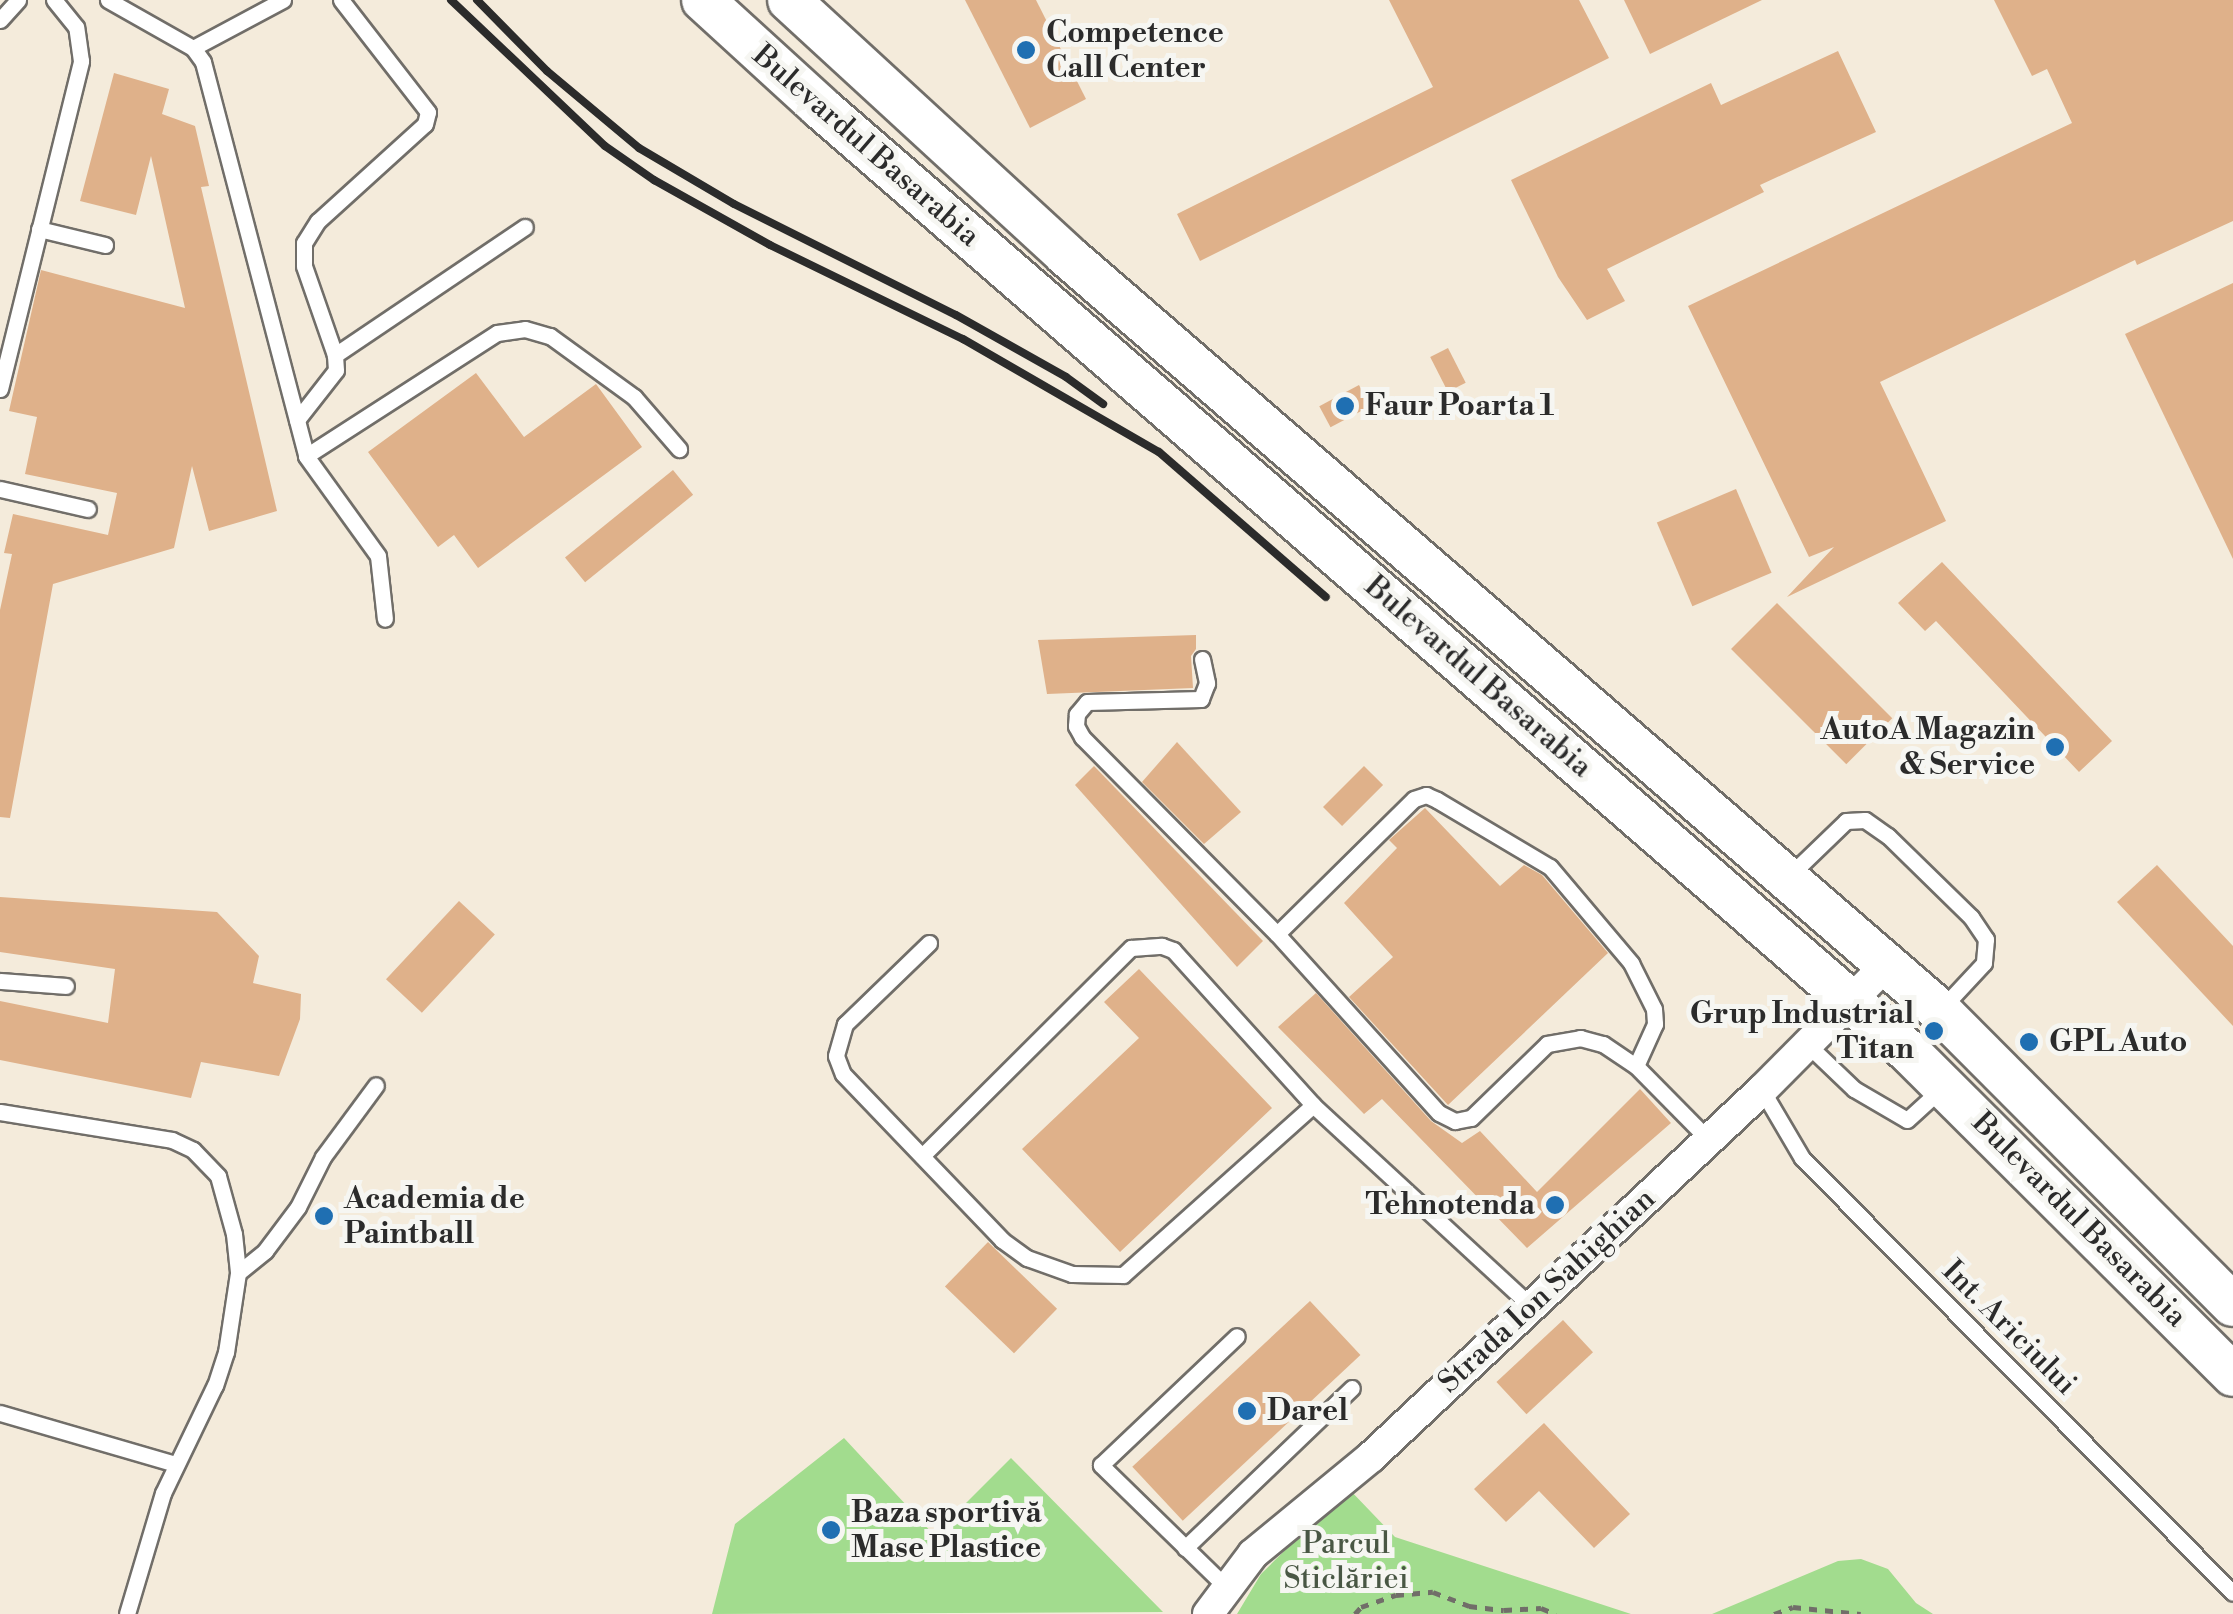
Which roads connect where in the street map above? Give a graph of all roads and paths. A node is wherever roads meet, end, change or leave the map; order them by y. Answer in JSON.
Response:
{"nodes":[{"id":1,"x":18,"y":0,"type":"edge"},
{"id":2,"x":54,"y":0,"type":"edge"},
{"id":3,"x":108,"y":0,"type":"edge"},
{"id":4,"x":282,"y":0,"type":"edge"},
{"id":5,"x":341,"y":0,"type":"edge"},
{"id":6,"x":704,"y":0,"type":"edge"},
{"id":7,"x":789,"y":0,"type":"edge"},
{"id":8,"x":0,"y":20,"type":"edge"},
{"id":9,"x":193,"y":48,"type":"junction"},
{"id":10,"x":525,"y":227,"type":"dead end"},
{"id":11,"x":39,"y":229,"type":"junction"},
{"id":12,"x":105,"y":245,"type":"dead end"},
{"id":13,"x":335,"y":354,"type":"junction"},
{"id":14,"x":0,"y":388,"type":"edge"},
{"id":15,"x":296,"y":420,"type":"junction"},
{"id":16,"x":679,"y":449,"type":"dead end"},
{"id":17,"x":306,"y":456,"type":"junction"},
{"id":18,"x":0,"y":489,"type":"edge"},
{"id":19,"x":88,"y":509,"type":"dead end"},
{"id":20,"x":385,"y":619,"type":"dead end"},
{"id":21,"x":1202,"y":660,"type":"dead end"},
{"id":22,"x":1785,"y":879,"type":"junction"},
{"id":23,"x":1277,"y":934,"type":"junction"},
{"id":24,"x":929,"y":943,"type":"dead end"},
{"id":25,"x":1886,"y":965,"type":"junction"},
{"id":26,"x":0,"y":982,"type":"edge"},
{"id":27,"x":66,"y":986,"type":"dead end"},
{"id":28,"x":1850,"y":1002,"type":"junction"},
{"id":29,"x":1940,"y":1011,"type":"junction"},
{"id":30,"x":1808,"y":1045,"type":"junction"},
{"id":31,"x":1636,"y":1066,"type":"junction"},
{"id":32,"x":376,"y":1085,"type":"dead end"},
{"id":33,"x":1945,"y":1086,"type":"junction"},
{"id":34,"x":1762,"y":1090,"type":"junction"},
{"id":35,"x":1313,"y":1105,"type":"junction"},
{"id":36,"x":0,"y":1112,"type":"edge"},
{"id":37,"x":1708,"y":1139,"type":"junction"},
{"id":38,"x":922,"y":1156,"type":"junction"},
{"id":39,"x":238,"y":1272,"type":"junction"},
{"id":40,"x":2233,"y":1305,"type":"edge"},
{"id":41,"x":1531,"y":1306,"type":"junction"},
{"id":42,"x":1238,"y":1336,"type":"dead end"},
{"id":43,"x":2233,"y":1375,"type":"edge"},
{"id":44,"x":1352,"y":1388,"type":"dead end"},
{"id":45,"x":0,"y":1413,"type":"edge"},
{"id":46,"x":175,"y":1464,"type":"junction"},
{"id":47,"x":1184,"y":1548,"type":"junction"},
{"id":48,"x":1226,"y":1587,"type":"junction"},
{"id":49,"x":2233,"y":1593,"type":"edge"},
{"id":50,"x":127,"y":1614,"type":"edge"},
{"id":51,"x":1208,"y":1614,"type":"edge"},
{"id":52,"x":1355,"y":1614,"type":"edge"},
{"id":53,"x":1556,"y":1614,"type":"edge"},
{"id":54,"x":1774,"y":1614,"type":"edge"},
{"id":55,"x":1862,"y":1614,"type":"edge"}],
"edges":[{"from":1,"to":8,"type":"lane"},
{"from":2,"to":11,"type":"lane"},
{"from":3,"to":9,"type":"lane"},
{"from":4,"to":9,"type":"lane"},
{"from":5,"to":13,"type":"lane"},
{"from":6,"to":28,"type":"main road","name":"Bulevardul Basarabia"},
{"from":7,"to":22,"type":"main road","name":"Bulevardul Basarabia"},
{"from":9,"to":15,"type":"lane"},
{"from":10,"to":13,"type":"lane"},
{"from":11,"to":12,"type":"lane"},
{"from":11,"to":14,"type":"lane"},
{"from":13,"to":15,"type":"lane"},
{"from":15,"to":17,"type":"lane"},
{"from":16,"to":17,"type":"lane"},
{"from":17,"to":20,"type":"lane"},
{"from":18,"to":19,"type":"lane"},
{"from":21,"to":23,"type":"lane"},
{"from":22,"to":25,"type":"main road","name":"Bulevardul Basarabia"},
{"from":22,"to":29,"type":"lane"},
{"from":23,"to":31,"type":"lane"},
{"from":23,"to":31,"type":"lane"},
{"from":24,"to":38,"type":"lane"},
{"from":25,"to":28,"type":"street","name":"Strada Ion Sahighian"},
{"from":25,"to":29,"type":"main road","name":"Bulevardul Basarabia"},
{"from":26,"to":27,"type":"lane"},
{"from":28,"to":30,"type":"street","name":"Strada Ion Sahighian"},
{"from":28,"to":33,"type":"main road","name":"Bulevardul Basarabia"},
{"from":29,"to":40,"type":"main road","name":"Bulevardul Basarabia"},
{"from":30,"to":33,"type":"lane"},
{"from":30,"to":34,"type":"street","name":"Strada Ion Sahighian"},
{"from":31,"to":37,"type":"lane"},
{"from":32,"to":39,"type":"lane"},
{"from":33,"to":43,"type":"main road","name":"Bulevardul Basarabia"},
{"from":34,"to":37,"type":"street","name":"Strada Ion Sahighian"},
{"from":34,"to":49,"type":"lane","name":"Int. Ariciului"},
{"from":35,"to":38,"type":"lane"},
{"from":35,"to":38,"type":"lane"},
{"from":35,"to":41,"type":"lane"},
{"from":36,"to":39,"type":"lane"},
{"from":37,"to":41,"type":"street","name":"Strada Ion Sahighian"},
{"from":39,"to":46,"type":"lane"},
{"from":41,"to":48,"type":"street","name":"Strada Ion Sahighian"},
{"from":42,"to":47,"type":"lane"},
{"from":44,"to":47,"type":"lane"},
{"from":45,"to":46,"type":"lane"},
{"from":46,"to":50,"type":"lane"},
{"from":47,"to":48,"type":"lane"},
{"from":48,"to":51,"type":"street","name":"Strada Ion Sahighian"},
{"from":52,"to":53,"type":"path"},
{"from":54,"to":55,"type":"path"}]}
